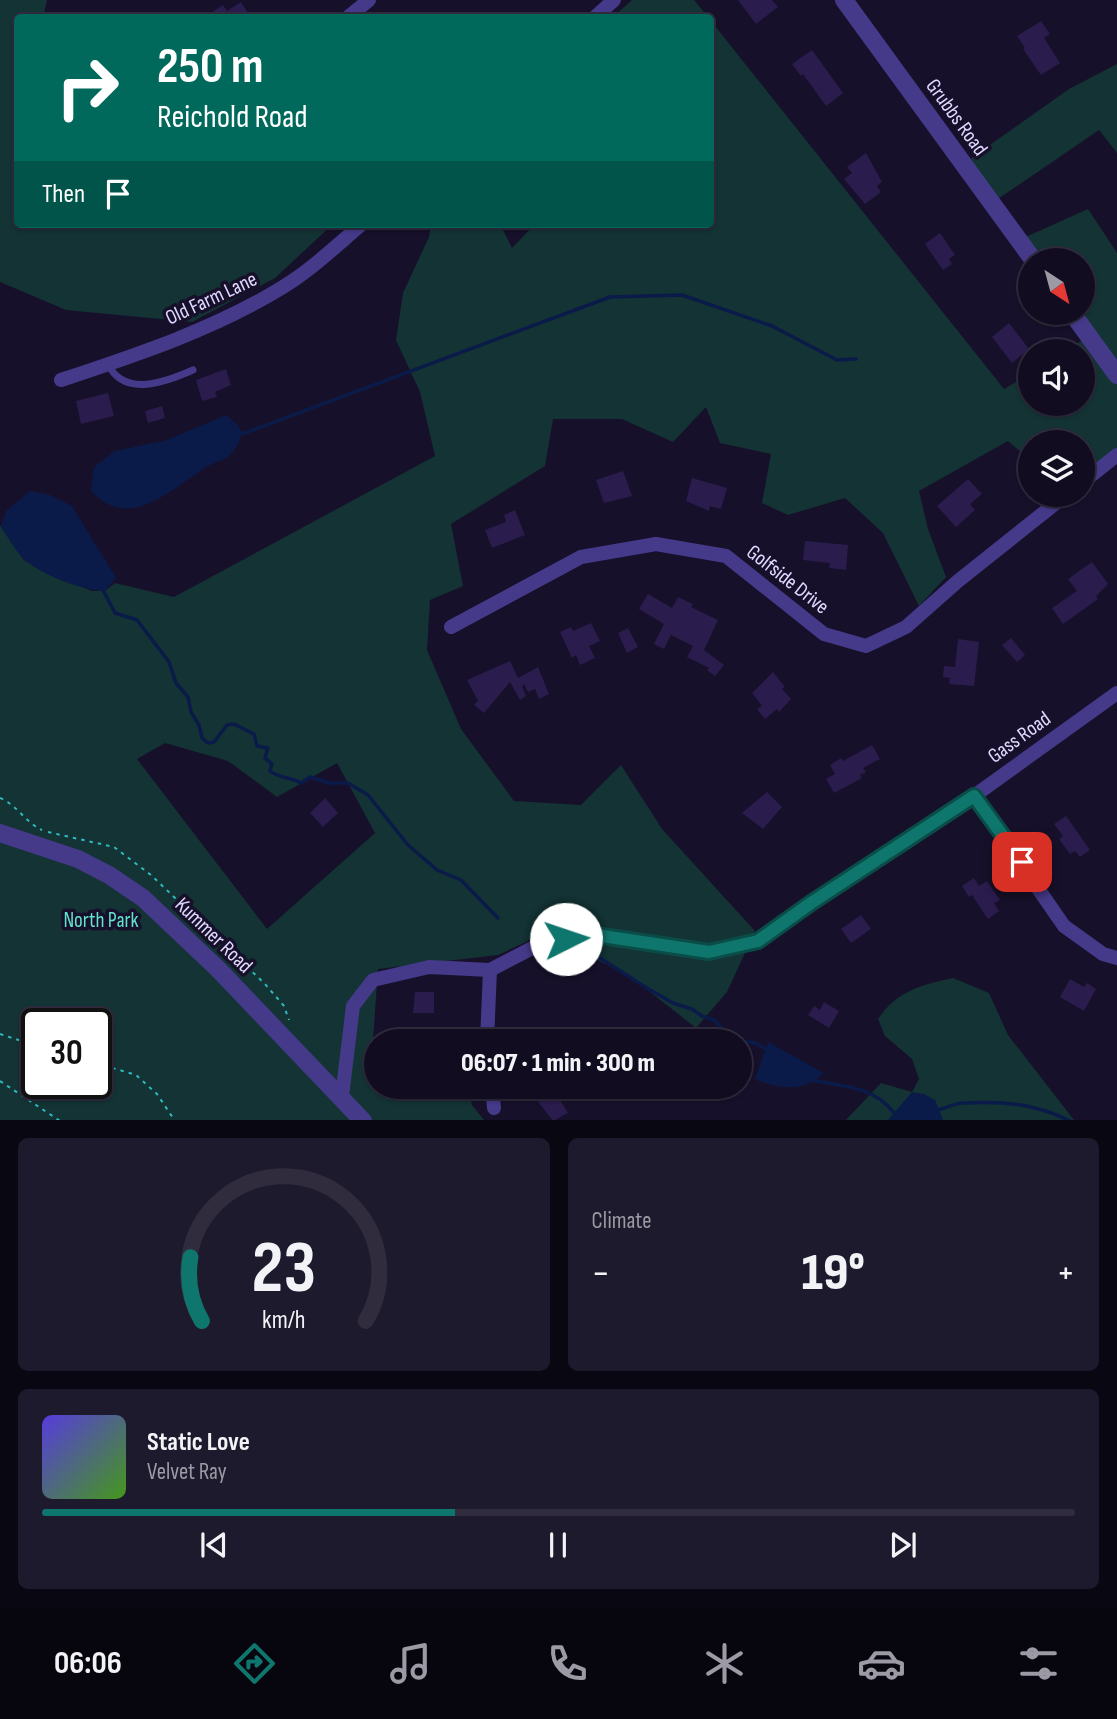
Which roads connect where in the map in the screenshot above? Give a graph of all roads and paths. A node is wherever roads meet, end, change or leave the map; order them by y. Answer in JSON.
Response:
{"nodes":[{"id":1,"x":369,"y":0,"type":"edge"},
{"id":2,"x":614,"y":0,"type":"edge"},
{"id":3,"x":844,"y":0,"type":"edge"},
{"id":4,"x":352,"y":14,"type":"edge"},
{"id":5,"x":598,"y":14,"type":"edge"},
{"id":6,"x":357,"y":228,"type":"edge"},
{"id":7,"x":1025,"y":248,"type":"edge"},
{"id":8,"x":1081,"y":326,"type":"edge"},
{"id":9,"x":108,"y":364,"type":"junction"},
{"id":10,"x":193,"y":370,"type":"dead end"},
{"id":11,"x":1117,"y":375,"type":"edge"},
{"id":12,"x":61,"y":380,"type":"dead end"},
{"id":13,"x":1117,"y":455,"type":"edge"},
{"id":14,"x":1095,"y":472,"type":"edge"},
{"id":15,"x":1051,"y":507,"type":"edge"},
{"id":16,"x":451,"y":627,"type":"dead end"},
{"id":17,"x":1117,"y":693,"type":"edge"},
{"id":18,"x":974,"y":796,"type":"junction"},
{"id":19,"x":0,"y":832,"type":"edge"},
{"id":20,"x":1117,"y":958,"type":"edge"},
{"id":21,"x":490,"y":970,"type":"junction"},
{"id":22,"x":488,"y":1029,"type":"edge"},
{"id":23,"x":0,"y":1034,"type":"edge"},
{"id":24,"x":21,"y":1041,"type":"edge"},
{"id":25,"x":112,"y":1068,"type":"edge"},
{"id":26,"x":0,"y":1081,"type":"edge"},
{"id":27,"x":342,"y":1096,"type":"junction"},
{"id":28,"x":493,"y":1099,"type":"edge"},
{"id":29,"x":494,"y":1108,"type":"dead end"},
{"id":30,"x":58,"y":1120,"type":"edge"},
{"id":31,"x":174,"y":1120,"type":"edge"},
{"id":32,"x":362,"y":1120,"type":"edge"}],
"edges":[{"from":1,"to":4,"type":"street"},
{"from":2,"to":5,"type":"street"},
{"from":3,"to":7,"type":"street","name":"Grubbs Road"},
{"from":6,"to":9,"type":"street","name":"Old Farm Lane"},
{"from":8,"to":11,"type":"street"},
{"from":9,"to":10,"type":"lane"},
{"from":9,"to":12,"type":"street","name":"Old Farm Lane"},
{"from":13,"to":14,"type":"street"},
{"from":15,"to":16,"type":"street","name":"Golfside Drive"},
{"from":17,"to":18,"type":"street","name":"Gass Road"},
{"from":18,"to":20,"type":"street"},
{"from":18,"to":21,"type":"street","name":"Gass Road"},
{"from":19,"to":27,"type":"street","name":"Kummer Road"},
{"from":21,"to":22,"type":"street"},
{"from":21,"to":27,"type":"street"},
{"from":23,"to":24,"type":"path"},
{"from":25,"to":31,"type":"path"},
{"from":26,"to":30,"type":"path"},
{"from":27,"to":32,"type":"street","name":"Kummer Road"},
{"from":28,"to":29,"type":"street"}]}
